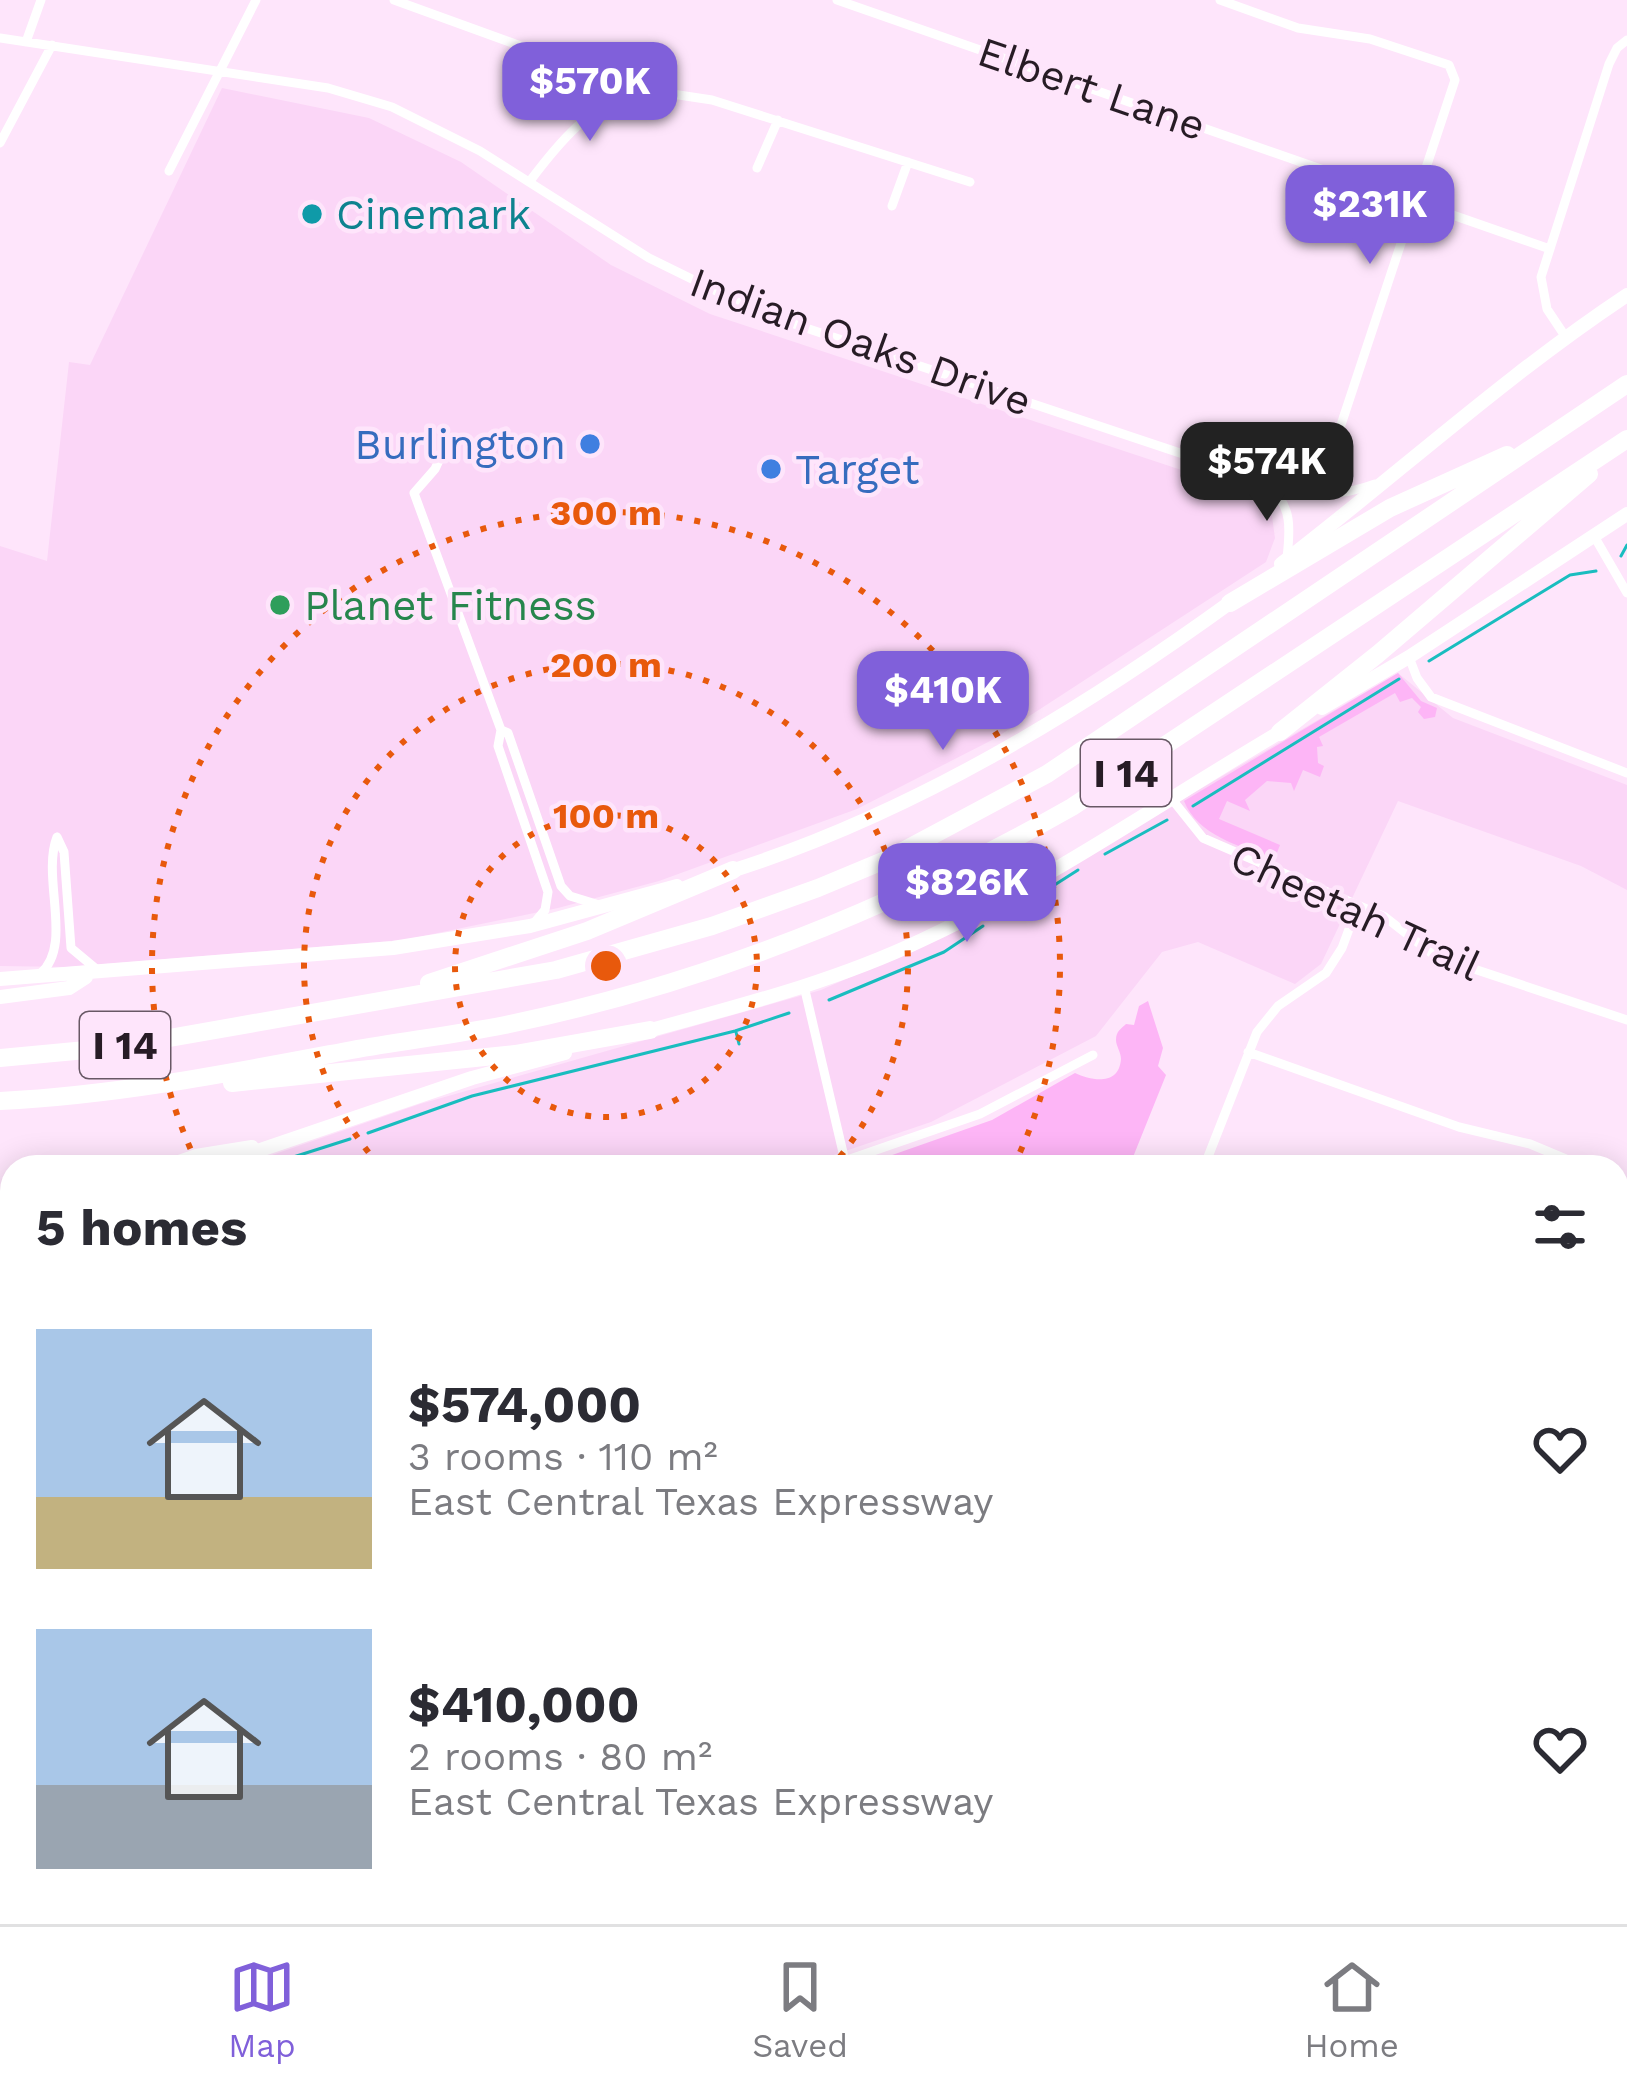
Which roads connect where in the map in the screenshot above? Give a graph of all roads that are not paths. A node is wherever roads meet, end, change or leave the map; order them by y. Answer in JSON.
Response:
{"nodes":[{"id":1,"x":41,"y":0,"type":"edge"},
{"id":2,"x":256,"y":0,"type":"edge"},
{"id":3,"x":394,"y":0,"type":"edge"},
{"id":4,"x":838,"y":0,"type":"edge"},
{"id":5,"x":1220,"y":0,"type":"edge"},
{"id":6,"x":0,"y":38,"type":"edge"},
{"id":7,"x":1627,"y":40,"type":"edge"},
{"id":8,"x":26,"y":42,"type":"junction"},
{"id":9,"x":52,"y":45,"type":"junction"},
{"id":10,"x":220,"y":70,"type":"junction"},
{"id":11,"x":639,"y":89,"type":"junction"},
{"id":12,"x":778,"y":120,"type":"junction"},
{"id":13,"x":0,"y":142,"type":"edge"},
{"id":14,"x":908,"y":162,"type":"junction"},
{"id":15,"x":757,"y":168,"type":"dead end"},
{"id":16,"x":169,"y":171,"type":"dead end"},
{"id":17,"x":530,"y":181,"type":"junction"},
{"id":18,"x":970,"y":182,"type":"dead end"},
{"id":19,"x":1416,"y":200,"type":"junction"},
{"id":20,"x":892,"y":206,"type":"dead end"},
{"id":21,"x":1550,"y":249,"type":"junction"},
{"id":22,"x":1627,"y":295,"type":"edge"},
{"id":23,"x":1565,"y":336,"type":"junction"},
{"id":24,"x":1627,"y":384,"type":"edge"},
{"id":25,"x":1555,"y":433,"type":"junction"},
{"id":26,"x":449,"y":439,"type":"dead end"},
{"id":27,"x":1627,"y":439,"type":"edge"},
{"id":28,"x":1606,"y":453,"type":"junction"},
{"id":29,"x":1340,"y":460,"type":"dead end"},
{"id":30,"x":1386,"y":479,"type":"junction"},
{"id":31,"x":1258,"y":481,"type":"junction"},
{"id":32,"x":1627,"y":514,"type":"edge"},
{"id":33,"x":1594,"y":536,"type":"junction"},
{"id":34,"x":1287,"y":560,"type":"junction"},
{"id":35,"x":1627,"y":593,"type":"edge"},
{"id":36,"x":1230,"y":603,"type":"junction"},
{"id":37,"x":1409,"y":657,"type":"junction"},
{"id":38,"x":501,"y":730,"type":"junction"},
{"id":39,"x":1280,"y":732,"type":"junction"},
{"id":40,"x":1627,"y":773,"type":"edge"},
{"id":41,"x":1171,"y":798,"type":"junction"},
{"id":42,"x":734,"y":870,"type":"junction"},
{"id":43,"x":605,"y":905,"type":"junction"},
{"id":44,"x":1358,"y":905,"type":"junction"},
{"id":45,"x":530,"y":926,"type":"junction"},
{"id":46,"x":98,"y":973,"type":"junction"},
{"id":47,"x":0,"y":979,"type":"edge"},
{"id":48,"x":31,"y":979,"type":"junction"},
{"id":49,"x":803,"y":986,"type":"junction"},
{"id":50,"x":0,"y":997,"type":"edge"},
{"id":51,"x":1627,"y":1021,"type":"edge"},
{"id":52,"x":249,"y":1025,"type":"junction"},
{"id":53,"x":650,"y":1030,"type":"junction"},
{"id":54,"x":1248,"y":1052,"type":"junction"},
{"id":55,"x":1093,"y":1055,"type":"dead end"},
{"id":56,"x":0,"y":1058,"type":"edge"},
{"id":57,"x":144,"y":1087,"type":"junction"},
{"id":58,"x":0,"y":1101,"type":"edge"},
{"id":59,"x":274,"y":1145,"type":"junction"},
{"id":60,"x":203,"y":1155,"type":"edge"},
{"id":61,"x":245,"y":1155,"type":"edge"},
{"id":62,"x":843,"y":1155,"type":"edge"},
{"id":63,"x":861,"y":1155,"type":"edge"},
{"id":64,"x":1209,"y":1155,"type":"edge"},
{"id":65,"x":1558,"y":1155,"type":"edge"}],
"edges":[{"from":1,"to":8,"type":"street"},
{"from":2,"to":10,"type":"street"},
{"from":3,"to":11,"type":"street"},
{"from":4,"to":19,"type":"street","name":"Elbert Lane"},
{"from":5,"to":19,"type":"street"},
{"from":6,"to":8,"type":"street","name":"Indian Oaks Drive"},
{"from":7,"to":21,"type":"street"},
{"from":8,"to":9,"type":"street","name":"Indian Oaks Drive"},
{"from":9,"to":10,"type":"street","name":"Indian Oaks Drive"},
{"from":9,"to":13,"type":"street"},
{"from":10,"to":16,"type":"street"},
{"from":10,"to":17,"type":"street","name":"Indian Oaks Drive"},
{"from":11,"to":12,"type":"street"},
{"from":11,"to":17,"type":"street"},
{"from":12,"to":14,"type":"street"},
{"from":12,"to":15,"type":"street"},
{"from":14,"to":18,"type":"street"},
{"from":14,"to":20,"type":"street"},
{"from":17,"to":31,"type":"street","name":"Indian Oaks Drive"},
{"from":19,"to":21,"type":"street","name":"Elbert Lane"},
{"from":19,"to":29,"type":"street"},
{"from":21,"to":23,"type":"street"},
{"from":22,"to":23,"type":"main road"},
{"from":23,"to":30,"type":"main road"},
{"from":24,"to":25,"type":"highway","number":"I 14"},
{"from":25,"to":36,"type":"highway"},
{"from":25,"to":52,"type":"highway","number":"I 14"},
{"from":26,"to":38,"type":"street"},
{"from":27,"to":28,"type":"highway","number":"I 14"},
{"from":28,"to":39,"type":"highway"},
{"from":28,"to":57,"type":"highway","number":"I 14"},
{"from":30,"to":31,"type":"street","name":"Indian Oaks Drive"},
{"from":30,"to":34,"type":"main road"},
{"from":31,"to":34,"type":"street"},
{"from":32,"to":33,"type":"main road"},
{"from":33,"to":35,"type":"street"},
{"from":33,"to":37,"type":"main road"},
{"from":34,"to":36,"type":"main road"},
{"from":36,"to":42,"type":"main road"},
{"from":37,"to":39,"type":"main road"},
{"from":37,"to":40,"type":"street"},
{"from":38,"to":43,"type":"street"},
{"from":38,"to":45,"type":"street"},
{"from":39,"to":41,"type":"main road"},
{"from":41,"to":44,"type":"street","name":"Cheetah Trail"},
{"from":41,"to":49,"type":"main road"},
{"from":42,"to":43,"type":"main road"},
{"from":42,"to":52,"type":"highway"},
{"from":43,"to":45,"type":"main road"},
{"from":44,"to":51,"type":"street","name":"Cheetah Trail"},
{"from":44,"to":54,"type":"street"},
{"from":45,"to":46,"type":"main road"},
{"from":46,"to":48,"type":"main road"},
{"from":46,"to":48,"type":"street"},
{"from":46,"to":50,"type":"main road"},
{"from":47,"to":48,"type":"main road"},
{"from":49,"to":53,"type":"main road"},
{"from":49,"to":62,"type":"street"},
{"from":52,"to":56,"type":"highway","number":"I 14"},
{"from":53,"to":57,"type":"highway"},
{"from":53,"to":59,"type":"main road"},
{"from":54,"to":64,"type":"street"},
{"from":54,"to":65,"type":"street"},
{"from":55,"to":63,"type":"street"},
{"from":57,"to":58,"type":"highway","number":"I 14"},
{"from":59,"to":60,"type":"main road"},
{"from":59,"to":61,"type":"main road"}]}
